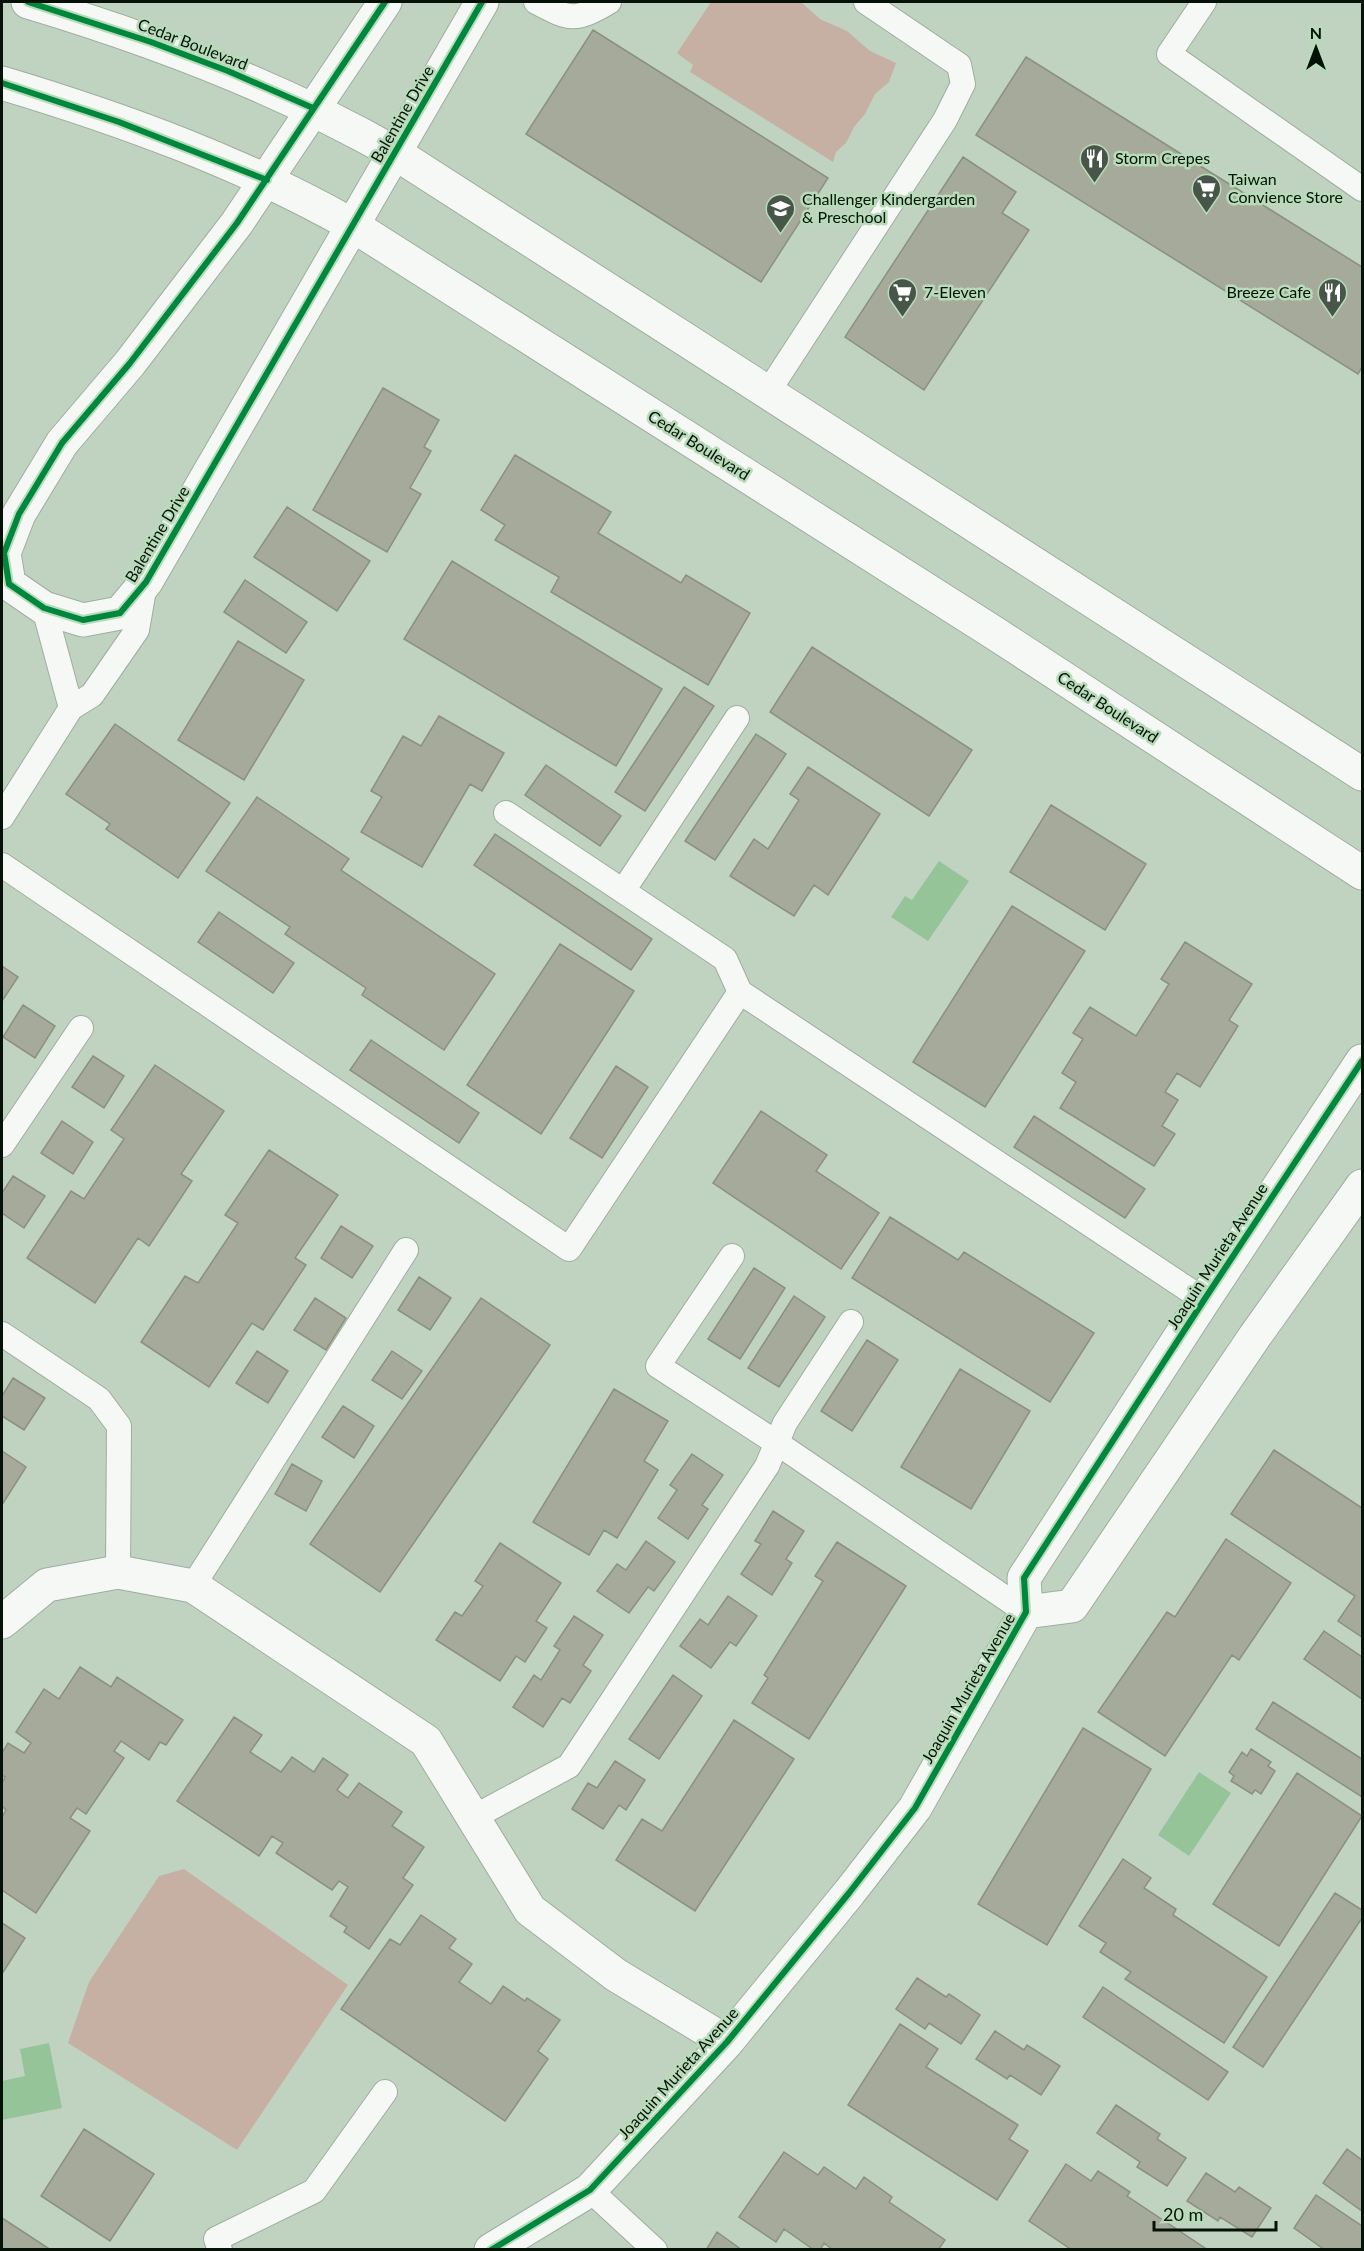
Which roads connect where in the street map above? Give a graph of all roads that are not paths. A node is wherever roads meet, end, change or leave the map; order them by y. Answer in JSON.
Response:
{"nodes":[{"id":1,"x":28,"y":2,"type":"edge"},
{"id":2,"x":385,"y":2,"type":"edge"},
{"id":3,"x":482,"y":2,"type":"edge"},
{"id":4,"x":536,"y":2,"type":"edge"},
{"id":5,"x":609,"y":2,"type":"edge"},
{"id":6,"x":866,"y":2,"type":"edge"},
{"id":7,"x":1204,"y":2,"type":"edge"},
{"id":8,"x":2,"y":83,"type":"edge"},
{"id":9,"x":313,"y":108,"type":"junction"},
{"id":10,"x":395,"y":153,"type":"junction"},
{"id":11,"x":267,"y":180,"type":"junction"},
{"id":12,"x":1362,"y":189,"type":"edge"},
{"id":13,"x":352,"y":225,"type":"junction"},
{"id":14,"x":768,"y":392,"type":"junction"},
{"id":15,"x":146,"y":582,"type":"junction"},
{"id":16,"x":4,"y":586,"type":"edge"},
{"id":17,"x":44,"y":608,"type":"junction"},
{"id":18,"x":71,"y":708,"type":"junction"},
{"id":19,"x":737,"y":718,"type":"dead end"},
{"id":20,"x":1362,"y":774,"type":"edge"},
{"id":21,"x":506,"y":813,"type":"dead end"},
{"id":22,"x":2,"y":817,"type":"edge"},
{"id":23,"x":2,"y":865,"type":"edge"},
{"id":24,"x":1362,"y":873,"type":"edge"},
{"id":25,"x":623,"y":891,"type":"junction"},
{"id":26,"x":740,"y":992,"type":"junction"},
{"id":27,"x":81,"y":1029,"type":"dead end"},
{"id":28,"x":1362,"y":1061,"type":"edge"},
{"id":29,"x":2,"y":1145,"type":"edge"},
{"id":30,"x":1362,"y":1186,"type":"edge"},
{"id":31,"x":406,"y":1250,"type":"dead end"},
{"id":32,"x":732,"y":1256,"type":"dead end"},
{"id":33,"x":1204,"y":1300,"type":"junction"},
{"id":34,"x":851,"y":1322,"type":"dead end"},
{"id":35,"x":2,"y":1334,"type":"edge"},
{"id":36,"x":777,"y":1443,"type":"junction"},
{"id":37,"x":118,"y":1572,"type":"junction"},
{"id":38,"x":193,"y":1586,"type":"junction"},
{"id":39,"x":1026,"y":1612,"type":"junction"},
{"id":40,"x":2,"y":1622,"type":"edge"},
{"id":41,"x":474,"y":1816,"type":"junction"},
{"id":42,"x":727,"y":2042,"type":"junction"},
{"id":43,"x":385,"y":2092,"type":"dead end"},
{"id":44,"x":590,"y":2190,"type":"junction"},
{"id":45,"x":220,"y":2250,"type":"edge"},
{"id":46,"x":491,"y":2250,"type":"edge"},
{"id":47,"x":655,"y":2250,"type":"edge"}],
"edges":[{"from":1,"to":9,"type":"street","name":"Cedar Boulevard"},
{"from":2,"to":9,"type":"street","name":"Balentine Drive"},
{"from":3,"to":10,"type":"street","name":"Balentine Drive"},
{"from":4,"to":5,"type":"lane"},
{"from":6,"to":14,"type":"lane"},
{"from":7,"to":12,"type":"lane"},
{"from":8,"to":11,"type":"street","name":"Cedar Boulevard"},
{"from":9,"to":10,"type":"street","name":"Cedar Boulevard"},
{"from":9,"to":11,"type":"street","name":"Balentine Drive"},
{"from":10,"to":13,"type":"street","name":"Balentine Drive"},
{"from":10,"to":14,"type":"street","name":"Cedar Boulevard"},
{"from":11,"to":13,"type":"street","name":"Cedar Boulevard"},
{"from":11,"to":16,"type":"street","name":"Balentine Drive"},
{"from":13,"to":15,"type":"street","name":"Balentine Drive"},
{"from":13,"to":24,"type":"street","name":"Cedar Boulevard"},
{"from":14,"to":20,"type":"street","name":"Cedar Boulevard"},
{"from":15,"to":17,"type":"street","name":"Balentine Drive"},
{"from":15,"to":18,"type":"lane"},
{"from":16,"to":17,"type":"street","name":"Balentine Drive"},
{"from":17,"to":18,"type":"lane"},
{"from":18,"to":22,"type":"lane"},
{"from":19,"to":25,"type":"lane"},
{"from":21,"to":25,"type":"lane"},
{"from":23,"to":26,"type":"lane"},
{"from":25,"to":26,"type":"lane"},
{"from":26,"to":33,"type":"lane"},
{"from":27,"to":29,"type":"lane"},
{"from":28,"to":33,"type":"street","name":"Joaquin Murieta Avenue"},
{"from":30,"to":39,"type":"street","name":"Joaquin Murieta Avenue"},
{"from":31,"to":38,"type":"lane"},
{"from":32,"to":36,"type":"lane"},
{"from":33,"to":39,"type":"street","name":"Joaquin Murieta Avenue"},
{"from":34,"to":36,"type":"lane"},
{"from":35,"to":37,"type":"lane"},
{"from":36,"to":39,"type":"lane"},
{"from":36,"to":41,"type":"lane"},
{"from":37,"to":38,"type":"street"},
{"from":37,"to":40,"type":"street"},
{"from":38,"to":41,"type":"street"},
{"from":39,"to":42,"type":"street","name":"Joaquin Murieta Avenue"},
{"from":41,"to":42,"type":"street"},
{"from":42,"to":44,"type":"street","name":"Joaquin Murieta Avenue"},
{"from":43,"to":45,"type":"lane"},
{"from":44,"to":46,"type":"street","name":"Joaquin Murieta Avenue"},
{"from":44,"to":47,"type":"lane"}]}
